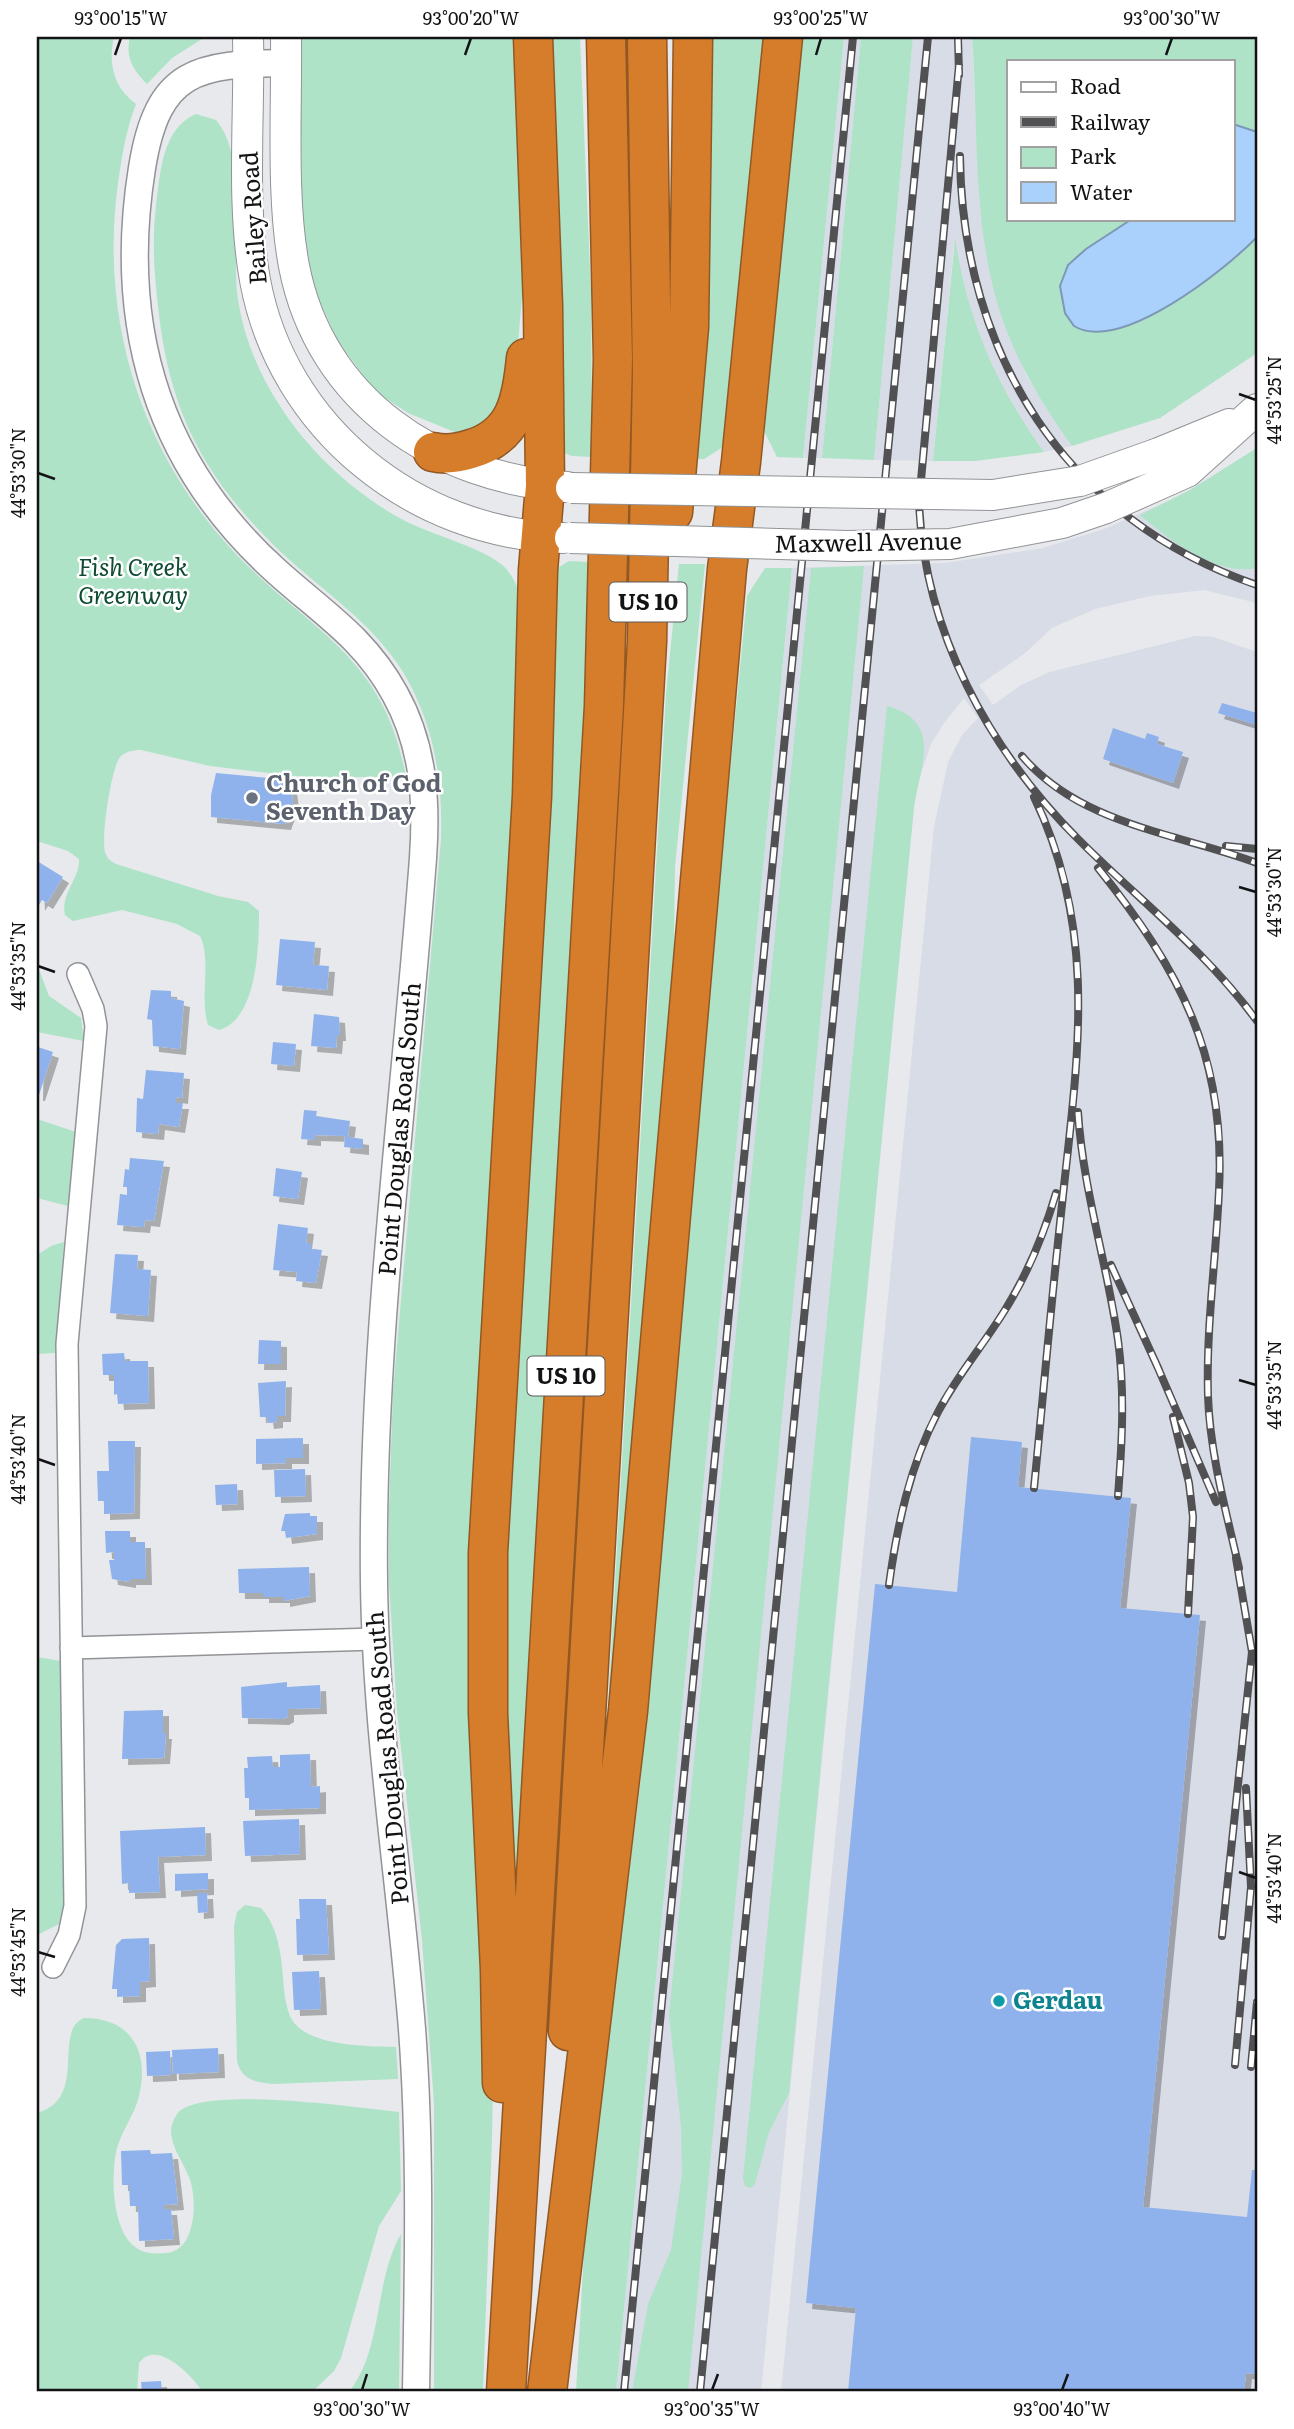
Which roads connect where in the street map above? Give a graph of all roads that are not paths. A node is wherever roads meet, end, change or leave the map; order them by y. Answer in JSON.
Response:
{"nodes":[{"id":1,"x":533,"y":37,"type":"edge"},
{"id":2,"x":606,"y":37,"type":"edge"},
{"id":3,"x":647,"y":37,"type":"edge"},
{"id":4,"x":693,"y":37,"type":"edge"},
{"id":5,"x":783,"y":37,"type":"edge"},
{"id":6,"x":248,"y":50,"type":"edge"},
{"id":7,"x":286,"y":50,"type":"edge"},
{"id":8,"x":539,"y":195,"type":"junction"},
{"id":9,"x":1251,"y":414,"type":"edge"},
{"id":10,"x":433,"y":453,"type":"junction"},
{"id":11,"x":1163,"y":467,"type":"junction"},
{"id":12,"x":740,"y":475,"type":"junction"},
{"id":13,"x":558,"y":487,"type":"junction"},
{"id":14,"x":555,"y":538,"type":"junction"},
{"id":15,"x":731,"y":543,"type":"junction"},
{"id":16,"x":637,"y":830,"type":"junction"},
{"id":17,"x":78,"y":974,"type":"dead end"},
{"id":18,"x":376,"y":1639,"type":"junction"},
{"id":19,"x":71,"y":1648,"type":"junction"},
{"id":20,"x":52,"y":1968,"type":"dead end"},
{"id":21,"x":416,"y":2392,"type":"edge"},
{"id":22,"x":506,"y":2392,"type":"edge"},
{"id":23,"x":547,"y":2392,"type":"edge"}],
"edges":[{"from":1,"to":8,"type":"highway"},
{"from":2,"to":22,"type":"highway","number":"US 10"},
{"from":3,"to":16,"type":"highway","number":"US 10"},
{"from":4,"to":16,"type":"highway"},
{"from":5,"to":12,"type":"highway"},
{"from":6,"to":7,"type":"street","name":"Point Douglas Road South"},
{"from":6,"to":14,"type":"main road","name":"Bailey Road"},
{"from":6,"to":18,"type":"street","name":"Point Douglas Road South"},
{"from":7,"to":10,"type":"main road","name":"Bailey Road"},
{"from":8,"to":10,"type":"highway"},
{"from":8,"to":13,"type":"highway"},
{"from":9,"to":11,"type":"main road","name":"Maxwell Avenue"},
{"from":10,"to":13,"type":"main road","name":"Bailey Road"},
{"from":11,"to":12,"type":"main road","name":"Maxwell Avenue","bridge":true},
{"from":11,"to":15,"type":"main road","name":"Maxwell Avenue","bridge":true},
{"from":12,"to":13,"type":"main road","name":"Maxwell Avenue","bridge":true},
{"from":12,"to":15,"type":"highway"},
{"from":13,"to":14,"type":"highway"},
{"from":14,"to":15,"type":"main road","name":"Maxwell Avenue","bridge":true},
{"from":14,"to":22,"type":"highway"},
{"from":15,"to":23,"type":"highway"},
{"from":16,"to":23,"type":"highway","number":"US 10"},
{"from":17,"to":19,"type":"street"},
{"from":18,"to":19,"type":"street"},
{"from":18,"to":21,"type":"street","name":"Point Douglas Road South"},
{"from":19,"to":20,"type":"street"}]}
